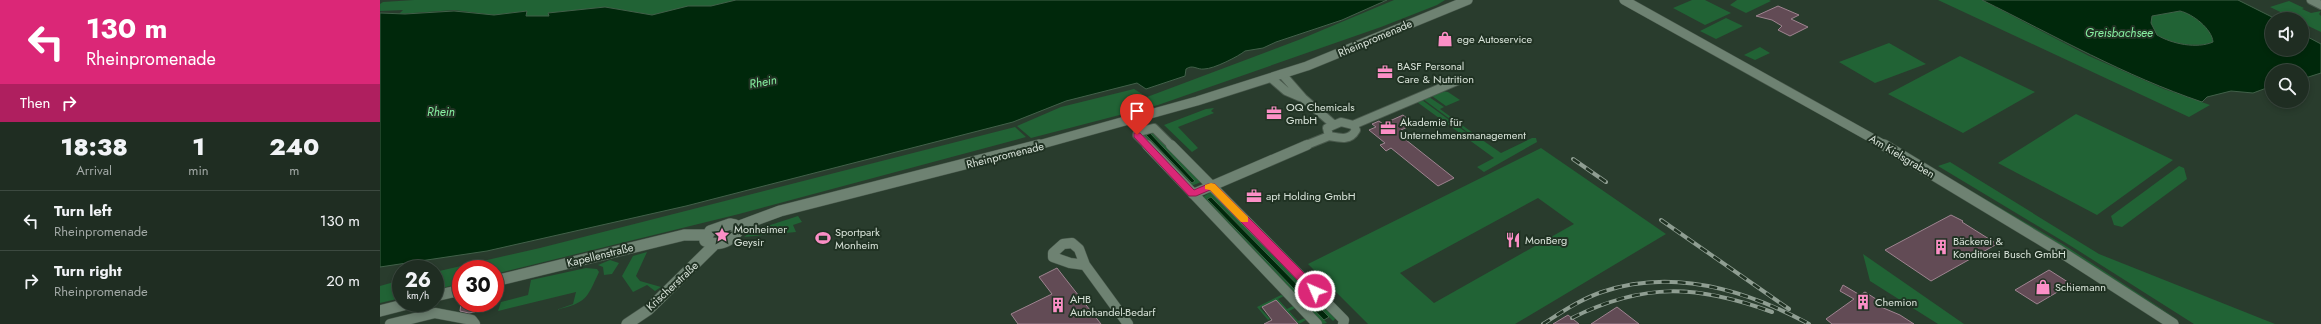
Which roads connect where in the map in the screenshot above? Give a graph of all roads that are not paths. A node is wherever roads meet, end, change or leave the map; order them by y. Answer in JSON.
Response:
{"nodes":[{"id":1,"x":1468,"y":0,"type":"edge"},
{"id":2,"x":1624,"y":0,"type":"edge"},
{"id":3,"x":2312,"y":0,"type":"edge"},
{"id":4,"x":2321,"y":5,"type":"edge"},
{"id":5,"x":1282,"y":74,"type":"junction"},
{"id":6,"x":1271,"y":78,"type":"junction"},
{"id":7,"x":1457,"y":81,"type":"dead end"},
{"id":8,"x":1303,"y":98,"type":"junction"},
{"id":9,"x":1332,"y":124,"type":"junction"},
{"id":10,"x":1353,"y":126,"type":"junction"},
{"id":11,"x":1329,"y":136,"type":"junction"},
{"id":12,"x":1211,"y":186,"type":"junction"},
{"id":13,"x":1193,"y":194,"type":"junction"},
{"id":14,"x":738,"y":227,"type":"junction"},
{"id":15,"x":706,"y":235,"type":"junction"},
{"id":16,"x":714,"y":245,"type":"junction"},
{"id":17,"x":1085,"y":265,"type":"dead end"},
{"id":18,"x":504,"y":279,"type":"edge"},
{"id":19,"x":392,"y":308,"type":"edge"},
{"id":20,"x":380,"y":311,"type":"edge"},
{"id":21,"x":390,"y":324,"type":"edge"},
{"id":22,"x":475,"y":324,"type":"edge"},
{"id":23,"x":627,"y":324,"type":"edge"},
{"id":24,"x":1128,"y":324,"type":"edge"},
{"id":25,"x":1317,"y":324,"type":"edge"},
{"id":26,"x":1343,"y":324,"type":"edge"},
{"id":27,"x":2173,"y":324,"type":"edge"}],
"edges":[{"from":1,"to":5,"type":"street","name":"Rheinpromenade"},
{"from":2,"to":27,"type":"street","name":"Am Kielsgraben"},
{"from":3,"to":4,"type":"street"},
{"from":5,"to":6,"type":"street","name":"Rheinpromenade"},
{"from":5,"to":8,"type":"street"},
{"from":6,"to":8,"type":"street"},
{"from":6,"to":14,"type":"street","name":"Rheinpromenade"},
{"from":7,"to":10,"type":"street"},
{"from":8,"to":9,"type":"street"},
{"from":9,"to":10,"type":"street"},
{"from":9,"to":11,"type":"street"},
{"from":10,"to":11,"type":"street"},
{"from":11,"to":12,"type":"street"},
{"from":12,"to":13,"type":"street"},
{"from":12,"to":13,"type":"street"},
{"from":12,"to":26,"type":"street"},
{"from":13,"to":25,"type":"street"},
{"from":14,"to":15,"type":"street"},
{"from":14,"to":16,"type":"street"},
{"from":15,"to":16,"type":"street"},
{"from":15,"to":18,"type":"street","name":"Kapellenstraße"},
{"from":16,"to":23,"type":"street","name":"Krischerstraße"},
{"from":17,"to":24,"type":"street"},
{"from":19,"to":20,"type":"street"},
{"from":21,"to":22,"type":"street"}]}
